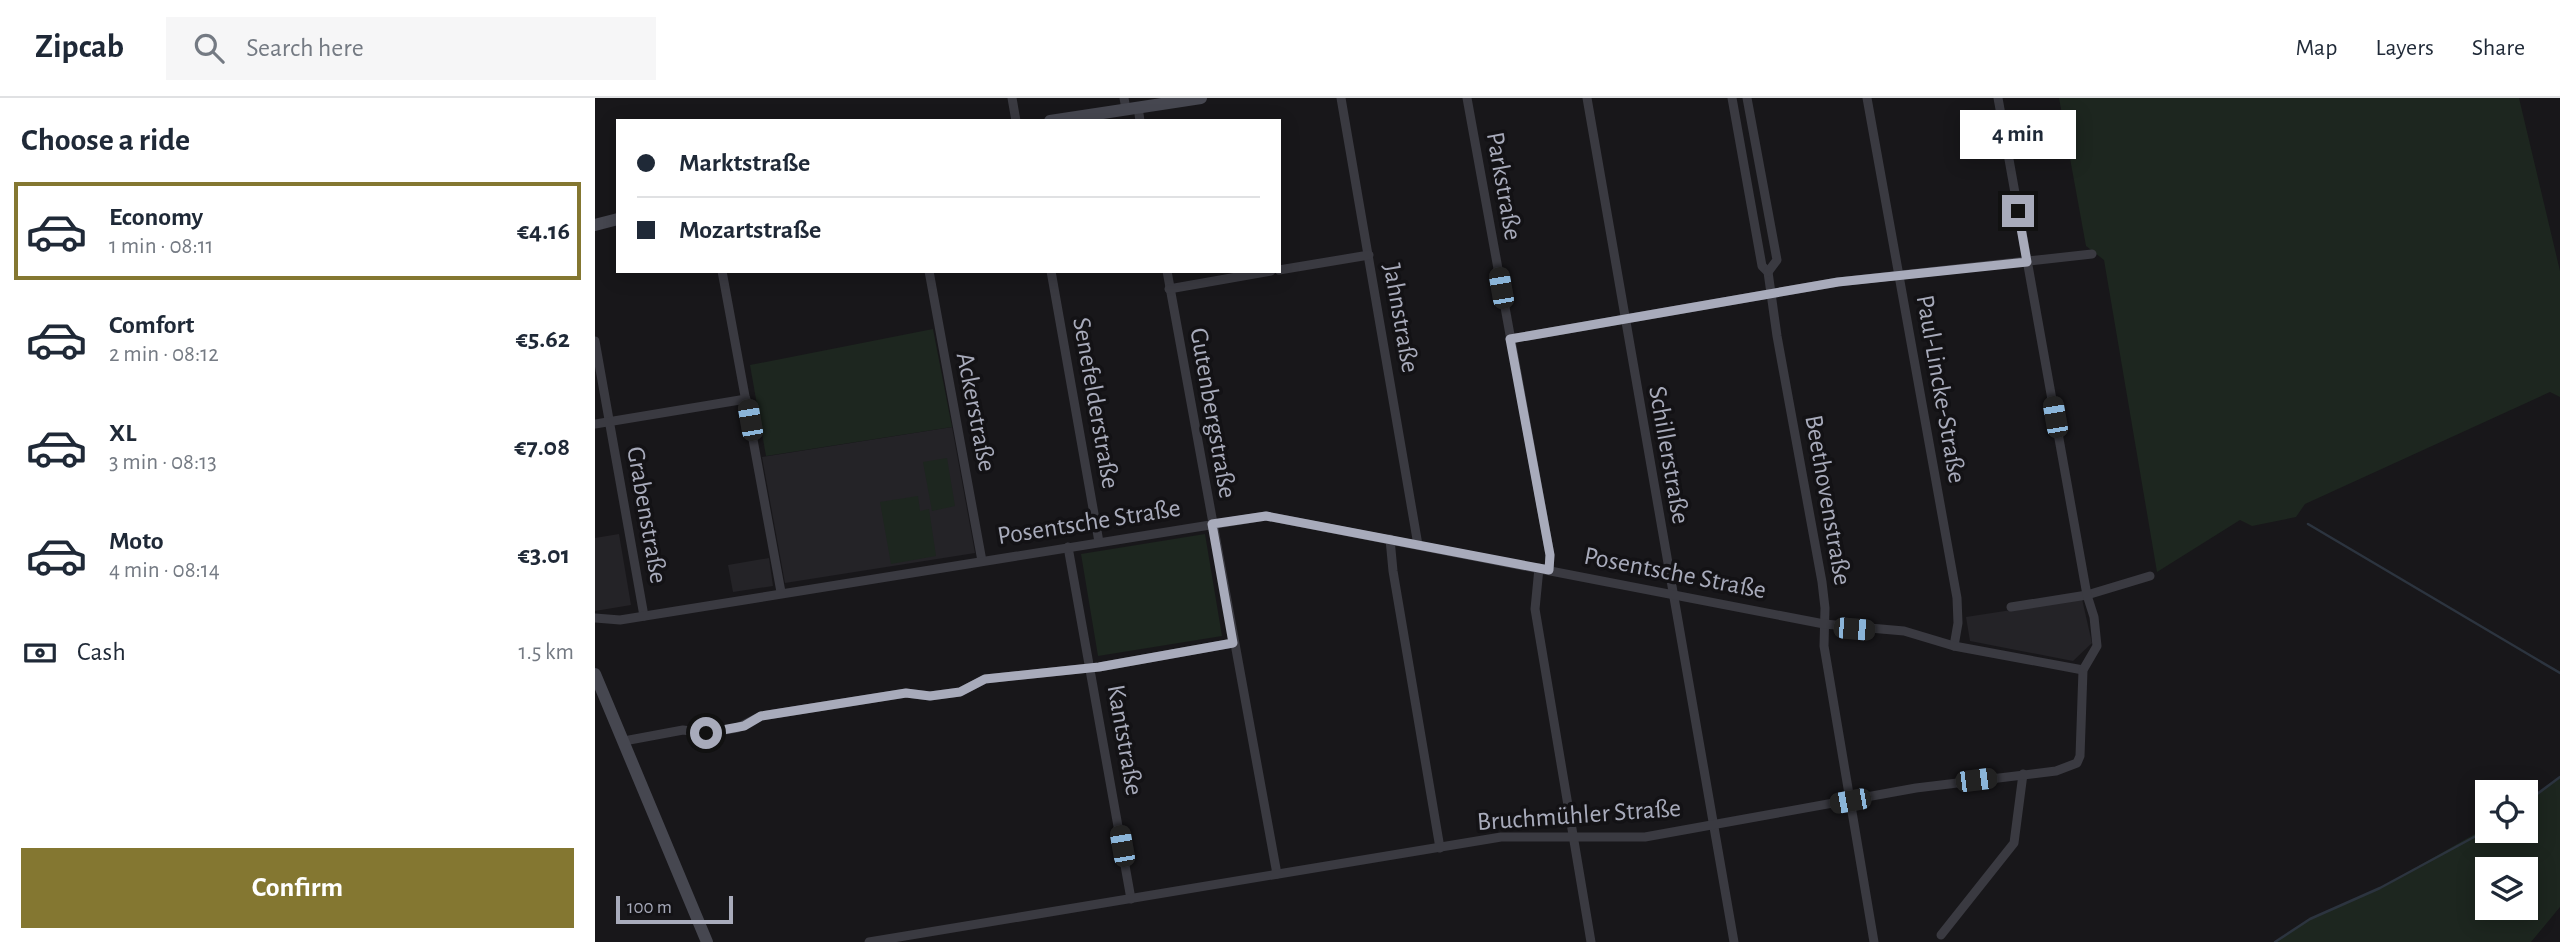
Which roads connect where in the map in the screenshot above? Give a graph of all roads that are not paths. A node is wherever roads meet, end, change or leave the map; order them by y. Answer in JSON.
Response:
{"nodes":[{"id":1,"x":1012,"y":98,"type":"edge"},
{"id":2,"x":1201,"y":98,"type":"edge"},
{"id":3,"x":1341,"y":98,"type":"edge"},
{"id":4,"x":1467,"y":98,"type":"edge"},
{"id":5,"x":1587,"y":98,"type":"edge"},
{"id":6,"x":1732,"y":98,"type":"edge"},
{"id":7,"x":1747,"y":98,"type":"edge"},
{"id":8,"x":1867,"y":98,"type":"edge"},
{"id":9,"x":1998,"y":98,"type":"edge"},
{"id":10,"x":1129,"y":105,"type":"edge"},
{"id":11,"x":1016,"y":119,"type":"edge"},
{"id":12,"x":1060,"y":119,"type":"edge"},
{"id":13,"x":616,"y":220,"type":"edge"},
{"id":14,"x":595,"y":225,"type":"edge"},
{"id":15,"x":2092,"y":254,"type":"dead end"},
{"id":16,"x":1369,"y":255,"type":"junction"},
{"id":17,"x":2027,"y":262,"type":"junction"},
{"id":18,"x":1281,"y":270,"type":"edge"},
{"id":19,"x":1768,"y":272,"type":"junction"},
{"id":20,"x":723,"y":273,"type":"edge"},
{"id":21,"x":929,"y":273,"type":"edge"},
{"id":22,"x":1051,"y":273,"type":"edge"},
{"id":23,"x":1167,"y":273,"type":"edge"},
{"id":24,"x":1260,"y":273,"type":"edge"},
{"id":25,"x":1899,"y":275,"type":"junction"},
{"id":26,"x":1170,"y":289,"type":"junction"},
{"id":27,"x":1771,"y":293,"type":"junction"},
{"id":28,"x":1625,"y":318,"type":"junction"},
{"id":29,"x":1510,"y":339,"type":"junction"},
{"id":30,"x":595,"y":341,"type":"edge"},
{"id":31,"x":746,"y":398,"type":"junction"},
{"id":32,"x":609,"y":422,"type":"junction"},
{"id":33,"x":595,"y":424,"type":"edge"},
{"id":34,"x":1212,"y":524,"type":"junction"},
{"id":35,"x":1390,"y":539,"type":"junction"},
{"id":36,"x":1099,"y":542,"type":"junction"},
{"id":37,"x":1418,"y":545,"type":"junction"},
{"id":38,"x":1068,"y":547,"type":"junction"},
{"id":39,"x":982,"y":561,"type":"junction"},
{"id":40,"x":1544,"y":569,"type":"junction"},
{"id":41,"x":2150,"y":576,"type":"dead end"},
{"id":42,"x":781,"y":592,"type":"junction"},
{"id":43,"x":1672,"y":594,"type":"junction"},
{"id":44,"x":2087,"y":595,"type":"junction"},
{"id":45,"x":2011,"y":607,"type":"dead end"},
{"id":46,"x":644,"y":616,"type":"junction"},
{"id":47,"x":595,"y":618,"type":"edge"},
{"id":48,"x":1824,"y":624,"type":"junction"},
{"id":49,"x":1233,"y":643,"type":"junction"},
{"id":50,"x":1954,"y":646,"type":"junction"},
{"id":51,"x":1091,"y":667,"type":"junction"},
{"id":52,"x":2083,"y":670,"type":"junction"},
{"id":53,"x":595,"y":674,"type":"edge"},
{"id":54,"x":624,"y":741,"type":"junction"},
{"id":55,"x":2023,"y":774,"type":"junction"},
{"id":56,"x":1850,"y":801,"type":"junction"},
{"id":57,"x":1714,"y":825,"type":"junction"},
{"id":58,"x":1573,"y":838,"type":"junction"},
{"id":59,"x":1440,"y":848,"type":"junction"},
{"id":60,"x":1277,"y":874,"type":"junction"},
{"id":61,"x":1131,"y":899,"type":"junction"},
{"id":62,"x":1941,"y":935,"type":"dead end"},
{"id":63,"x":707,"y":942,"type":"edge"},
{"id":64,"x":869,"y":942,"type":"edge"},
{"id":65,"x":1591,"y":942,"type":"edge"},
{"id":66,"x":1734,"y":942,"type":"edge"},
{"id":67,"x":1874,"y":942,"type":"edge"}],
"edges":[{"from":1,"to":11,"type":"street"},
{"from":2,"to":10,"type":"main road"},
{"from":3,"to":16,"type":"street","name":"Jahnstraße"},
{"from":4,"to":29,"type":"street","name":"Parkstraße"},
{"from":5,"to":28,"type":"street","name":"Schillerstraße"},
{"from":6,"to":19,"type":"street","name":"Beethovenstraße"},
{"from":7,"to":19,"type":"street","name":"Beethovenstraße"},
{"from":8,"to":25,"type":"street","name":"Paul-Lincke-Straße"},
{"from":9,"to":17,"type":"street","name":"Bruchmühler Straße"},
{"from":10,"to":12,"type":"main road"},
{"from":13,"to":14,"type":"main road"},
{"from":15,"to":17,"type":"street"},
{"from":16,"to":18,"type":"street"},
{"from":16,"to":37,"type":"street","name":"Jahnstraße"},
{"from":17,"to":25,"type":"street"},
{"from":17,"to":44,"type":"street","name":"Bruchmühler Straße"},
{"from":19,"to":27,"type":"street","name":"Beethovenstraße"},
{"from":20,"to":31,"type":"street"},
{"from":21,"to":39,"type":"street","name":"Ackerstraße"},
{"from":22,"to":36,"type":"street","name":"Senefelderstraße"},
{"from":23,"to":26,"type":"street","name":"Gutenbergstraße"},
{"from":24,"to":26,"type":"street"},
{"from":25,"to":27,"type":"street"},
{"from":25,"to":50,"type":"street","name":"Paul-Lincke-Straße"},
{"from":26,"to":34,"type":"street","name":"Gutenbergstraße"},
{"from":27,"to":28,"type":"street"},
{"from":27,"to":48,"type":"street","name":"Beethovenstraße"},
{"from":28,"to":29,"type":"street"},
{"from":28,"to":43,"type":"street","name":"Schillerstraße"},
{"from":29,"to":40,"type":"street","name":"Parkstraße"},
{"from":30,"to":32,"type":"street","name":"Grabenstraße"},
{"from":31,"to":32,"type":"street","name":"Grabenstraße"},
{"from":31,"to":42,"type":"street"},
{"from":32,"to":33,"type":"street","name":"Grabenstraße"},
{"from":32,"to":46,"type":"street","name":"Grabenstraße"},
{"from":34,"to":35,"type":"street","name":"Posentsche Straße"},
{"from":34,"to":36,"type":"street","name":"Posentsche Straße"},
{"from":34,"to":49,"type":"street","name":"Gutenbergstraße"},
{"from":35,"to":37,"type":"street","name":"Posentsche Straße"},
{"from":35,"to":59,"type":"street"},
{"from":36,"to":38,"type":"street","name":"Posentsche Straße"},
{"from":37,"to":40,"type":"street","name":"Posentsche Straße"},
{"from":38,"to":39,"type":"street","name":"Posentsche Straße"},
{"from":38,"to":51,"type":"street","name":"Kantstraße"},
{"from":39,"to":42,"type":"street","name":"Posentsche Straße"},
{"from":40,"to":43,"type":"street","name":"Posentsche Straße"},
{"from":40,"to":58,"type":"street","name":"Parkstraße"},
{"from":41,"to":44,"type":"street"},
{"from":42,"to":46,"type":"street","name":"Posentsche Straße"},
{"from":43,"to":48,"type":"street","name":"Posentsche Straße"},
{"from":43,"to":57,"type":"street","name":"Schillerstraße"},
{"from":44,"to":45,"type":"street"},
{"from":44,"to":52,"type":"street","name":"Bruchmühler Straße"},
{"from":46,"to":47,"type":"street","name":"Posentsche Straße"},
{"from":48,"to":50,"type":"street","name":"Posentsche Straße"},
{"from":48,"to":56,"type":"street","name":"Beethovenstraße"},
{"from":49,"to":51,"type":"street"},
{"from":49,"to":60,"type":"street","name":"Gutenbergstraße"},
{"from":50,"to":52,"type":"street","name":"Posentsche Straße"},
{"from":51,"to":54,"type":"street"},
{"from":51,"to":61,"type":"street","name":"Kantstraße"},
{"from":52,"to":55,"type":"street","name":"Bruchmühler Straße"},
{"from":53,"to":54,"type":"main road"},
{"from":54,"to":63,"type":"main road"},
{"from":55,"to":56,"type":"street","name":"Bruchmühler Straße"},
{"from":55,"to":62,"type":"street"},
{"from":56,"to":57,"type":"street","name":"Bruchmühler Straße"},
{"from":56,"to":67,"type":"street","name":"Beethovenstraße"},
{"from":57,"to":58,"type":"street","name":"Bruchmühler Straße"},
{"from":57,"to":66,"type":"street","name":"Schillerstraße"},
{"from":58,"to":59,"type":"street","name":"Bruchmühler Straße"},
{"from":58,"to":65,"type":"street","name":"Parkstraße"},
{"from":59,"to":60,"type":"street","name":"Bruchmühler Straße"},
{"from":60,"to":61,"type":"street","name":"Bruchmühler Straße"},
{"from":61,"to":64,"type":"street","name":"Bruchmühler Straße"}]}
